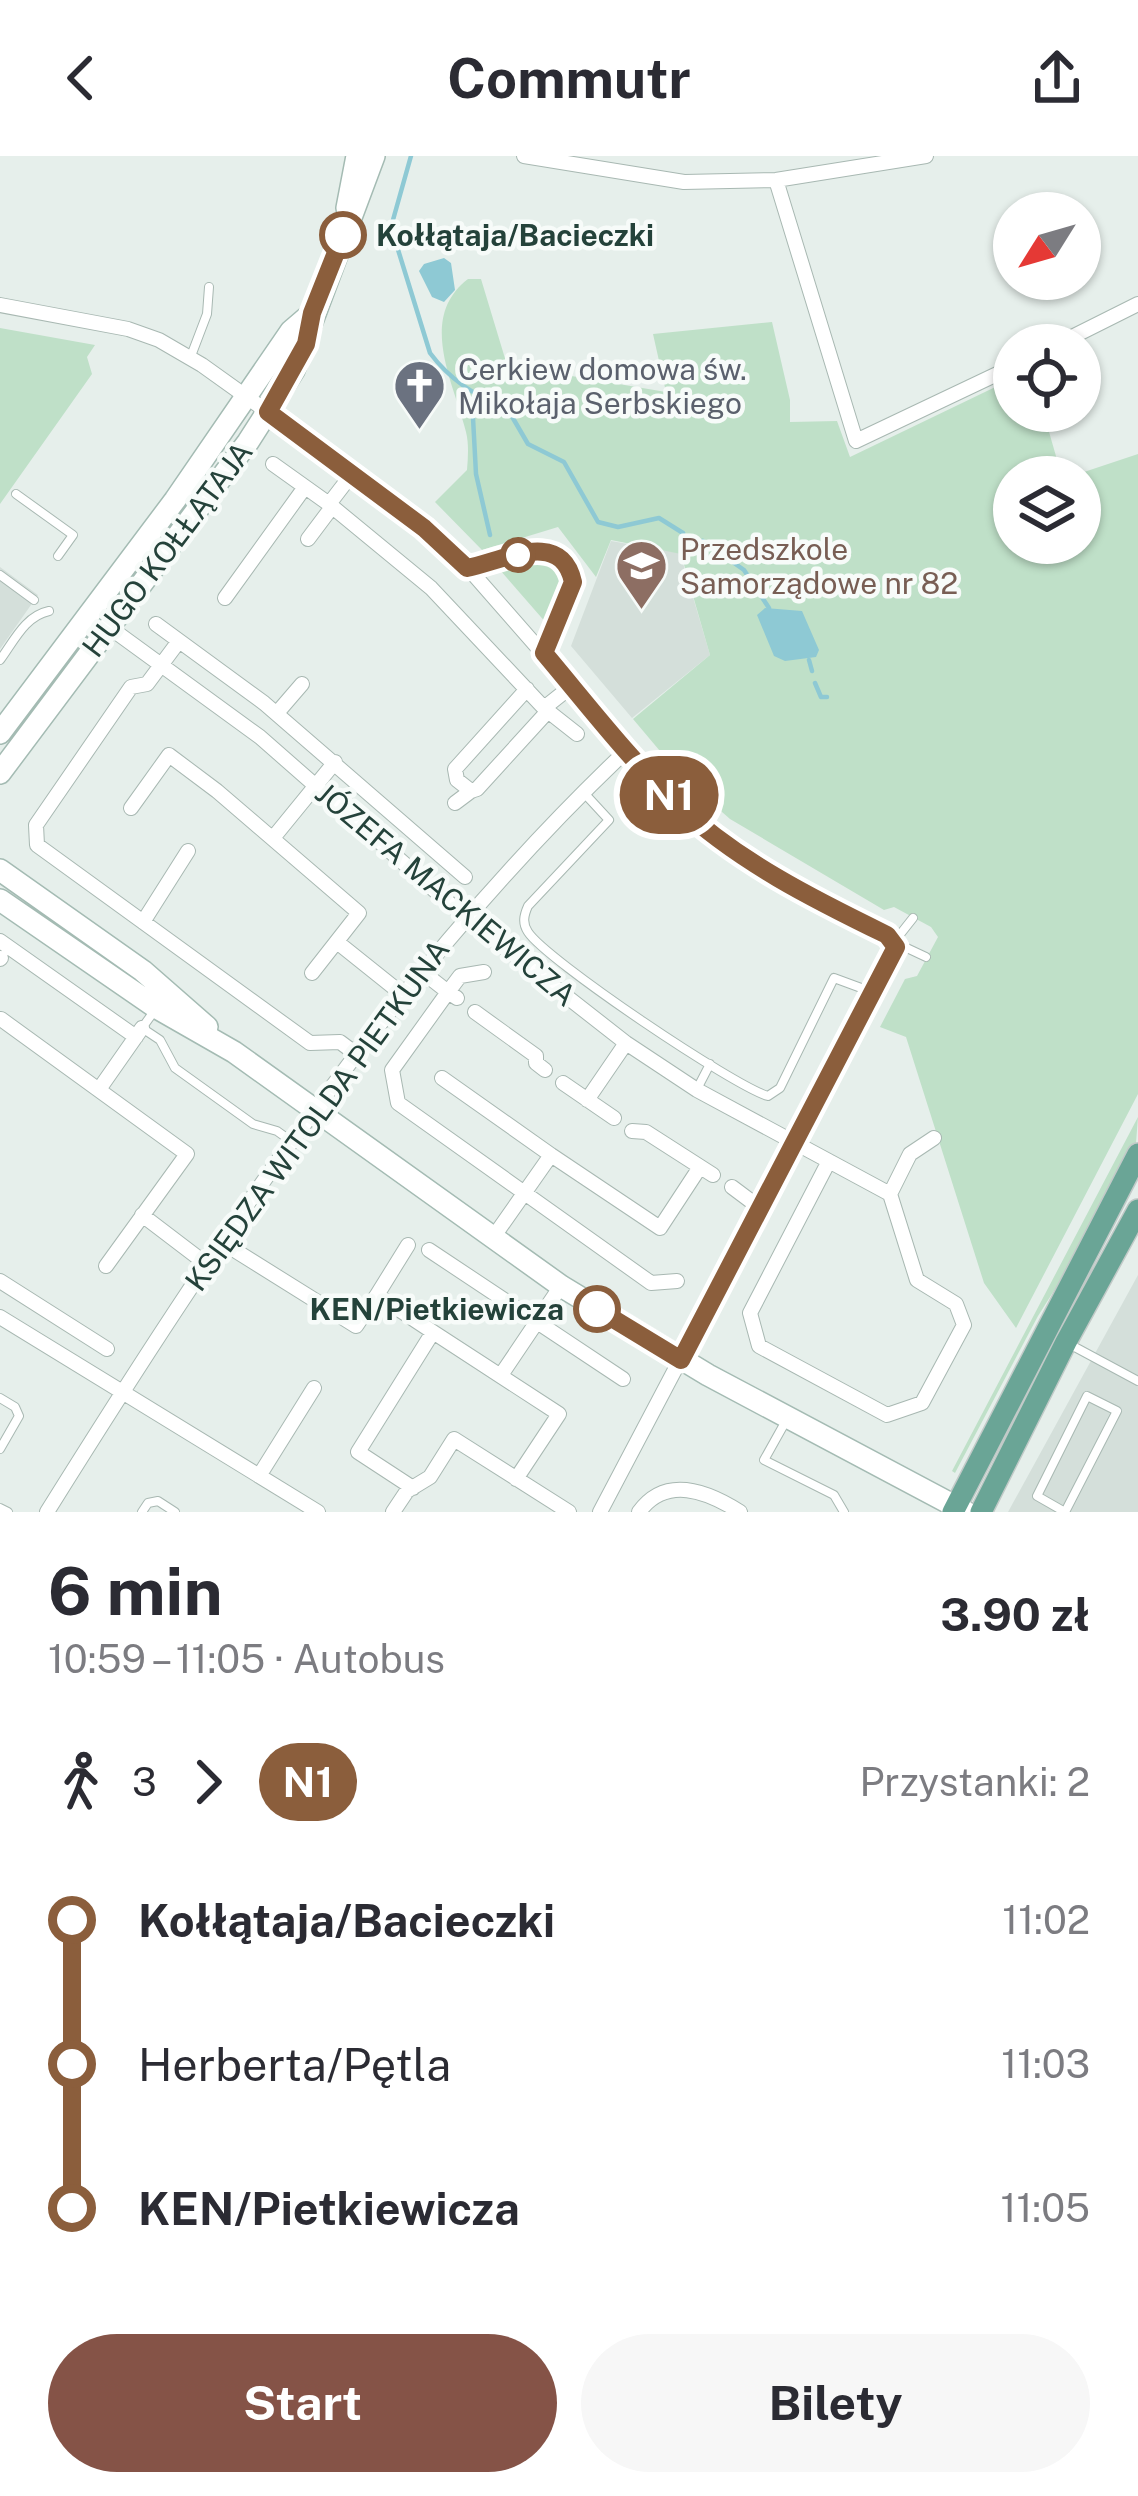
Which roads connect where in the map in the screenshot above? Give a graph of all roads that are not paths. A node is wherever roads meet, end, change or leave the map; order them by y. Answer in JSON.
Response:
{"nodes":[{"id":1,"x":357,"y":156,"type":"edge"},
{"id":2,"x":374,"y":156,"type":"edge"},
{"id":3,"x":524,"y":156,"type":"edge"},
{"id":4,"x":926,"y":156,"type":"edge"},
{"id":5,"x":872,"y":159,"type":"edge"},
{"id":6,"x":586,"y":162,"type":"edge"},
{"id":7,"x":776,"y":180,"type":"junction"},
{"id":8,"x":344,"y":232,"type":"junction"},
{"id":9,"x":209,"y":286,"type":"dead end"},
{"id":10,"x":0,"y":304,"type":"edge"},
{"id":11,"x":1138,"y":304,"type":"edge"},
{"id":12,"x":312,"y":313,"type":"junction"},
{"id":13,"x":1098,"y":324,"type":"edge"},
{"id":14,"x":191,"y":358,"type":"junction"},
{"id":15,"x":993,"y":376,"type":"edge"},
{"id":16,"x":248,"y":397,"type":"junction"},
{"id":17,"x":268,"y":412,"type":"junction"},
{"id":18,"x":273,"y":464,"type":"dead end"},
{"id":19,"x":352,"y":474,"type":"junction"},
{"id":20,"x":305,"y":487,"type":"junction"},
{"id":21,"x":16,"y":494,"type":"dead end"},
{"id":22,"x":331,"y":506,"type":"junction"},
{"id":23,"x":308,"y":538,"type":"dead end"},
{"id":24,"x":58,"y":556,"type":"dead end"},
{"id":25,"x":467,"y":568,"type":"junction"},
{"id":26,"x":0,"y":575,"type":"edge"},
{"id":27,"x":225,"y":598,"type":"dead end"},
{"id":28,"x":34,"y":600,"type":"dead end"},
{"id":29,"x":49,"y":611,"type":"dead end"},
{"id":30,"x":156,"y":624,"type":"dead end"},
{"id":31,"x":110,"y":627,"type":"junction"},
{"id":32,"x":179,"y":641,"type":"junction"},
{"id":33,"x":544,"y":653,"type":"junction"},
{"id":34,"x":0,"y":660,"type":"edge"},
{"id":35,"x":163,"y":665,"type":"junction"},
{"id":36,"x":302,"y":684,"type":"dead end"},
{"id":37,"x":573,"y":685,"type":"junction"},
{"id":38,"x":526,"y":689,"type":"junction"},
{"id":39,"x":546,"y":709,"type":"junction"},
{"id":40,"x":277,"y":713,"type":"junction"},
{"id":41,"x":0,"y":733,"type":"edge"},
{"id":42,"x":577,"y":734,"type":"dead end"},
{"id":43,"x":627,"y":750,"type":"junction"},
{"id":44,"x":335,"y":762,"type":"junction"},
{"id":45,"x":0,"y":773,"type":"edge"},
{"id":46,"x":316,"y":784,"type":"junction"},
{"id":47,"x":471,"y":791,"type":"junction"},
{"id":48,"x":583,"y":792,"type":"junction"},
{"id":49,"x":455,"y":803,"type":"dead end"},
{"id":50,"x":131,"y":808,"type":"dead end"},
{"id":51,"x":273,"y":838,"type":"junction"},
{"id":52,"x":188,"y":851,"type":"dead end"},
{"id":53,"x":0,"y":870,"type":"edge"},
{"id":54,"x":465,"y":877,"type":"dead end"},
{"id":55,"x":0,"y":900,"type":"edge"},
{"id":56,"x":465,"y":917,"type":"junction"},
{"id":57,"x":913,"y":918,"type":"dead end"},
{"id":58,"x":143,"y":922,"type":"junction"},
{"id":59,"x":0,"y":941,"type":"edge"},
{"id":60,"x":337,"y":942,"type":"junction"},
{"id":61,"x":894,"y":942,"type":"junction"},
{"id":62,"x":926,"y":957,"type":"dead end"},
{"id":63,"x":420,"y":970,"type":"junction"},
{"id":64,"x":484,"y":971,"type":"dead end"},
{"id":65,"x":312,"y":973,"type":"dead end"},
{"id":66,"x":873,"y":993,"type":"junction"},
{"id":67,"x":402,"y":994,"type":"junction"},
{"id":68,"x":453,"y":995,"type":"junction"},
{"id":69,"x":157,"y":1008,"type":"junction"},
{"id":70,"x":475,"y":1012,"type":"dead end"},
{"id":71,"x":1,"y":1019,"type":"edge"},
{"id":72,"x":139,"y":1033,"type":"junction"},
{"id":73,"x":626,"y":1043,"type":"junction"},
{"id":74,"x":234,"y":1052,"type":"junction"},
{"id":75,"x":356,"y":1054,"type":"junction"},
{"id":76,"x":710,"y":1064,"type":"junction"},
{"id":77,"x":545,"y":1070,"type":"dead end"},
{"id":78,"x":442,"y":1078,"type":"dead end"},
{"id":79,"x":563,"y":1083,"type":"dead end"},
{"id":80,"x":100,"y":1088,"type":"junction"},
{"id":81,"x":697,"y":1090,"type":"junction"},
{"id":82,"x":587,"y":1100,"type":"junction"},
{"id":83,"x":315,"y":1110,"type":"junction"},
{"id":84,"x":614,"y":1118,"type":"dead end"},
{"id":85,"x":632,"y":1131,"type":"dead end"},
{"id":86,"x":934,"y":1138,"type":"dead end"},
{"id":87,"x":291,"y":1141,"type":"junction"},
{"id":88,"x":794,"y":1144,"type":"junction"},
{"id":89,"x":1138,"y":1154,"type":"edge"},
{"id":90,"x":551,"y":1155,"type":"junction"},
{"id":91,"x":829,"y":1161,"type":"junction"},
{"id":92,"x":732,"y":1187,"type":"dead end"},
{"id":93,"x":523,"y":1194,"type":"junction"},
{"id":94,"x":890,"y":1194,"type":"junction"},
{"id":95,"x":760,"y":1208,"type":"junction"},
{"id":96,"x":142,"y":1215,"type":"junction"},
{"id":97,"x":1135,"y":1221,"type":"edge"},
{"id":98,"x":492,"y":1239,"type":"junction"},
{"id":99,"x":220,"y":1240,"type":"junction"},
{"id":100,"x":408,"y":1245,"type":"dead end"},
{"id":101,"x":429,"y":1250,"type":"dead end"},
{"id":102,"x":205,"y":1263,"type":"junction"},
{"id":103,"x":106,"y":1266,"type":"dead end"},
{"id":104,"x":0,"y":1281,"type":"edge"},
{"id":105,"x":677,"y":1281,"type":"dead end"},
{"id":106,"x":561,"y":1286,"type":"junction"},
{"id":107,"x":377,"y":1295,"type":"junction"},
{"id":108,"x":0,"y":1317,"type":"edge"},
{"id":109,"x":536,"y":1324,"type":"junction"},
{"id":110,"x":433,"y":1332,"type":"junction"},
{"id":111,"x":1066,"y":1342,"type":"junction"},
{"id":112,"x":107,"y":1349,"type":"dead end"},
{"id":113,"x":681,"y":1360,"type":"junction"},
{"id":114,"x":501,"y":1376,"type":"junction"},
{"id":115,"x":622,"y":1378,"type":"dead end"},
{"id":116,"x":1138,"y":1382,"type":"edge"},
{"id":117,"x":314,"y":1388,"type":"dead end"},
{"id":118,"x":122,"y":1392,"type":"junction"},
{"id":119,"x":0,"y":1398,"type":"edge"},
{"id":120,"x":1006,"y":1406,"type":"junction"},
{"id":121,"x":788,"y":1418,"type":"junction"},
{"id":122,"x":1028,"y":1419,"type":"junction"},
{"id":123,"x":0,"y":1449,"type":"edge"},
{"id":124,"x":259,"y":1476,"type":"junction"},
{"id":125,"x":517,"y":1478,"type":"junction"},
{"id":126,"x":412,"y":1488,"type":"junction"},
{"id":127,"x":958,"y":1510,"type":"edge"},
{"id":128,"x":47,"y":1512,"type":"edge"},
{"id":129,"x":142,"y":1512,"type":"edge"},
{"id":130,"x":175,"y":1512,"type":"edge"},
{"id":131,"x":318,"y":1512,"type":"edge"},
{"id":132,"x":393,"y":1512,"type":"edge"},
{"id":133,"x":569,"y":1512,"type":"edge"},
{"id":134,"x":600,"y":1512,"type":"edge"},
{"id":135,"x":639,"y":1512,"type":"edge"},
{"id":136,"x":740,"y":1512,"type":"edge"},
{"id":137,"x":844,"y":1512,"type":"edge"},
{"id":138,"x":981,"y":1512,"type":"edge"},
{"id":139,"x":1065,"y":1512,"type":"edge"}],
"edges":[{"from":1,"to":8,"type":"street","name":"HUGO KOŁŁĄTAJA"},
{"from":2,"to":8,"type":"street","name":"HUGO KOŁŁĄTAJA"},
{"from":3,"to":6,"type":"street"},
{"from":4,"to":5,"type":"street"},
{"from":5,"to":7,"type":"street"},
{"from":6,"to":7,"type":"street"},
{"from":7,"to":15,"type":"street"},
{"from":8,"to":12,"type":"street","name":"HUGO KOŁŁĄTAJA"},
{"from":9,"to":14,"type":"lane"},
{"from":10,"to":14,"type":"street"},
{"from":11,"to":13,"type":"street"},
{"from":12,"to":16,"type":"street","name":"HUGO KOŁŁĄTAJA"},
{"from":12,"to":17,"type":"street","name":"HUGO KOŁŁĄTAJA"},
{"from":14,"to":16,"type":"street"},
{"from":16,"to":17,"type":"street"},
{"from":16,"to":41,"type":"street","name":"HUGO KOŁŁĄTAJA"},
{"from":17,"to":19,"type":"street"},
{"from":17,"to":31,"type":"street","name":"HUGO KOŁŁĄTAJA"},
{"from":18,"to":20,"type":"street"},
{"from":19,"to":22,"type":"street"},
{"from":19,"to":25,"type":"street"},
{"from":20,"to":22,"type":"street"},
{"from":20,"to":27,"type":"street"},
{"from":21,"to":24,"type":"lane"},
{"from":22,"to":23,"type":"street"},
{"from":22,"to":38,"type":"street"},
{"from":25,"to":33,"type":"street"},
{"from":25,"to":33,"type":"lane"},
{"from":26,"to":28,"type":"lane"},
{"from":29,"to":34,"type":"lane"},
{"from":30,"to":32,"type":"street"},
{"from":31,"to":35,"type":"street","name":"JÓZEFA MACKIEWICZA"},
{"from":31,"to":45,"type":"street","name":"HUGO KOŁŁĄTAJA"},
{"from":32,"to":35,"type":"street"},
{"from":32,"to":40,"type":"street"},
{"from":33,"to":37,"type":"street"},
{"from":35,"to":46,"type":"street","name":"JÓZEFA MACKIEWICZA"},
{"from":35,"to":58,"type":"street"},
{"from":36,"to":40,"type":"street"},
{"from":37,"to":39,"type":"street"},
{"from":37,"to":43,"type":"street"},
{"from":38,"to":39,"type":"street"},
{"from":38,"to":47,"type":"street"},
{"from":39,"to":42,"type":"street"},
{"from":39,"to":47,"type":"street"},
{"from":40,"to":44,"type":"street"},
{"from":43,"to":48,"type":"street","name":"KSIĘDZA WITOLDA PIETKUNA"},
{"from":43,"to":61,"type":"street"},
{"from":44,"to":46,"type":"street"},
{"from":44,"to":54,"type":"street"},
{"from":46,"to":51,"type":"street"},
{"from":46,"to":56,"type":"street","name":"JÓZEFA MACKIEWICZA"},
{"from":47,"to":49,"type":"street"},
{"from":48,"to":56,"type":"street","name":"KSIĘDZA WITOLDA PIETKUNA"},
{"from":48,"to":76,"type":"lane"},
{"from":50,"to":51,"type":"street"},
{"from":51,"to":60,"type":"street"},
{"from":52,"to":58,"type":"street"},
{"from":53,"to":74,"type":"street"},
{"from":55,"to":69,"type":"street"},
{"from":56,"to":63,"type":"street","name":"KSIĘDZA WITOLDA PIETKUNA"},
{"from":56,"to":73,"type":"street","name":"JÓZEFA MACKIEWICZA"},
{"from":57,"to":61,"type":"lane"},
{"from":58,"to":75,"type":"street"},
{"from":59,"to":72,"type":"street"},
{"from":60,"to":65,"type":"street"},
{"from":60,"to":67,"type":"street"},
{"from":61,"to":62,"type":"lane"},
{"from":61,"to":66,"type":"street"},
{"from":63,"to":67,"type":"street","name":"KSIĘDZA WITOLDA PIETKUNA"},
{"from":63,"to":68,"type":"street"},
{"from":64,"to":68,"type":"street"},
{"from":66,"to":76,"type":"lane"},
{"from":66,"to":88,"type":"street"},
{"from":67,"to":75,"type":"street","name":"KSIĘDZA WITOLDA PIETKUNA"},
{"from":68,"to":93,"type":"street"},
{"from":69,"to":72,"type":"lane"},
{"from":69,"to":74,"type":"street"},
{"from":70,"to":77,"type":"street"},
{"from":71,"to":80,"type":"street"},
{"from":72,"to":80,"type":"street"},
{"from":72,"to":87,"type":"lane"},
{"from":73,"to":81,"type":"street","name":"JÓZEFA MACKIEWICZA"},
{"from":73,"to":82,"type":"street"},
{"from":74,"to":83,"type":"street"},
{"from":75,"to":83,"type":"street","name":"KSIĘDZA WITOLDA PIETKUNA"},
{"from":76,"to":81,"type":"lane"},
{"from":78,"to":90,"type":"street"},
{"from":79,"to":82,"type":"street"},
{"from":80,"to":96,"type":"street"},
{"from":81,"to":88,"type":"street","name":"JÓZEFA MACKIEWICZA"},
{"from":82,"to":84,"type":"street"},
{"from":83,"to":87,"type":"street","name":"KSIĘDZA WITOLDA PIETKUNA"},
{"from":83,"to":98,"type":"street"},
{"from":85,"to":90,"type":"street"},
{"from":86,"to":94,"type":"street"},
{"from":87,"to":99,"type":"street","name":"KSIĘDZA WITOLDA PIETKUNA"},
{"from":88,"to":91,"type":"street","name":"JÓZEFA MACKIEWICZA"},
{"from":88,"to":95,"type":"street"},
{"from":89,"to":120,"type":"main road"},
{"from":90,"to":93,"type":"street"},
{"from":91,"to":94,"type":"street","name":"JÓZEFA MACKIEWICZA"},
{"from":91,"to":94,"type":"street"},
{"from":92,"to":95,"type":"street"},
{"from":93,"to":98,"type":"street"},
{"from":93,"to":105,"type":"street"},
{"from":95,"to":113,"type":"street"},
{"from":96,"to":102,"type":"street"},
{"from":96,"to":103,"type":"street"},
{"from":97,"to":111,"type":"main road"},
{"from":98,"to":106,"type":"street"},
{"from":99,"to":102,"type":"street","name":"KSIĘDZA WITOLDA PIETKUNA"},
{"from":99,"to":107,"type":"street"},
{"from":100,"to":107,"type":"street"},
{"from":101,"to":109,"type":"street"},
{"from":102,"to":118,"type":"street","name":"KSIĘDZA WITOLDA PIETKUNA"},
{"from":104,"to":112,"type":"street"},
{"from":106,"to":109,"type":"street"},
{"from":106,"to":113,"type":"street"},
{"from":107,"to":110,"type":"street"},
{"from":108,"to":118,"type":"street"},
{"from":109,"to":114,"type":"street"},
{"from":109,"to":115,"type":"street"},
{"from":110,"to":114,"type":"street"},
{"from":110,"to":126,"type":"street"},
{"from":111,"to":116,"type":"lane"},
{"from":111,"to":122,"type":"main road"},
{"from":113,"to":121,"type":"street"},
{"from":113,"to":134,"type":"street"},
{"from":114,"to":125,"type":"street"},
{"from":117,"to":124,"type":"street"},
{"from":118,"to":124,"type":"street"},
{"from":118,"to":128,"type":"street","name":"KSIĘDZA WITOLDA PIETKUNA"},
{"from":119,"to":123,"type":"lane"},
{"from":120,"to":122,"type":"main road"},
{"from":120,"to":127,"type":"main road"},
{"from":121,"to":127,"type":"street"},
{"from":121,"to":137,"type":"lane"},
{"from":122,"to":138,"type":"main road"},
{"from":124,"to":131,"type":"street"},
{"from":125,"to":126,"type":"street"},
{"from":125,"to":133,"type":"street"},
{"from":126,"to":132,"type":"street"},
{"from":129,"to":130,"type":"lane"},
{"from":135,"to":136,"type":"street"},
{"from":139,"to":139,"type":"lane"}]}
